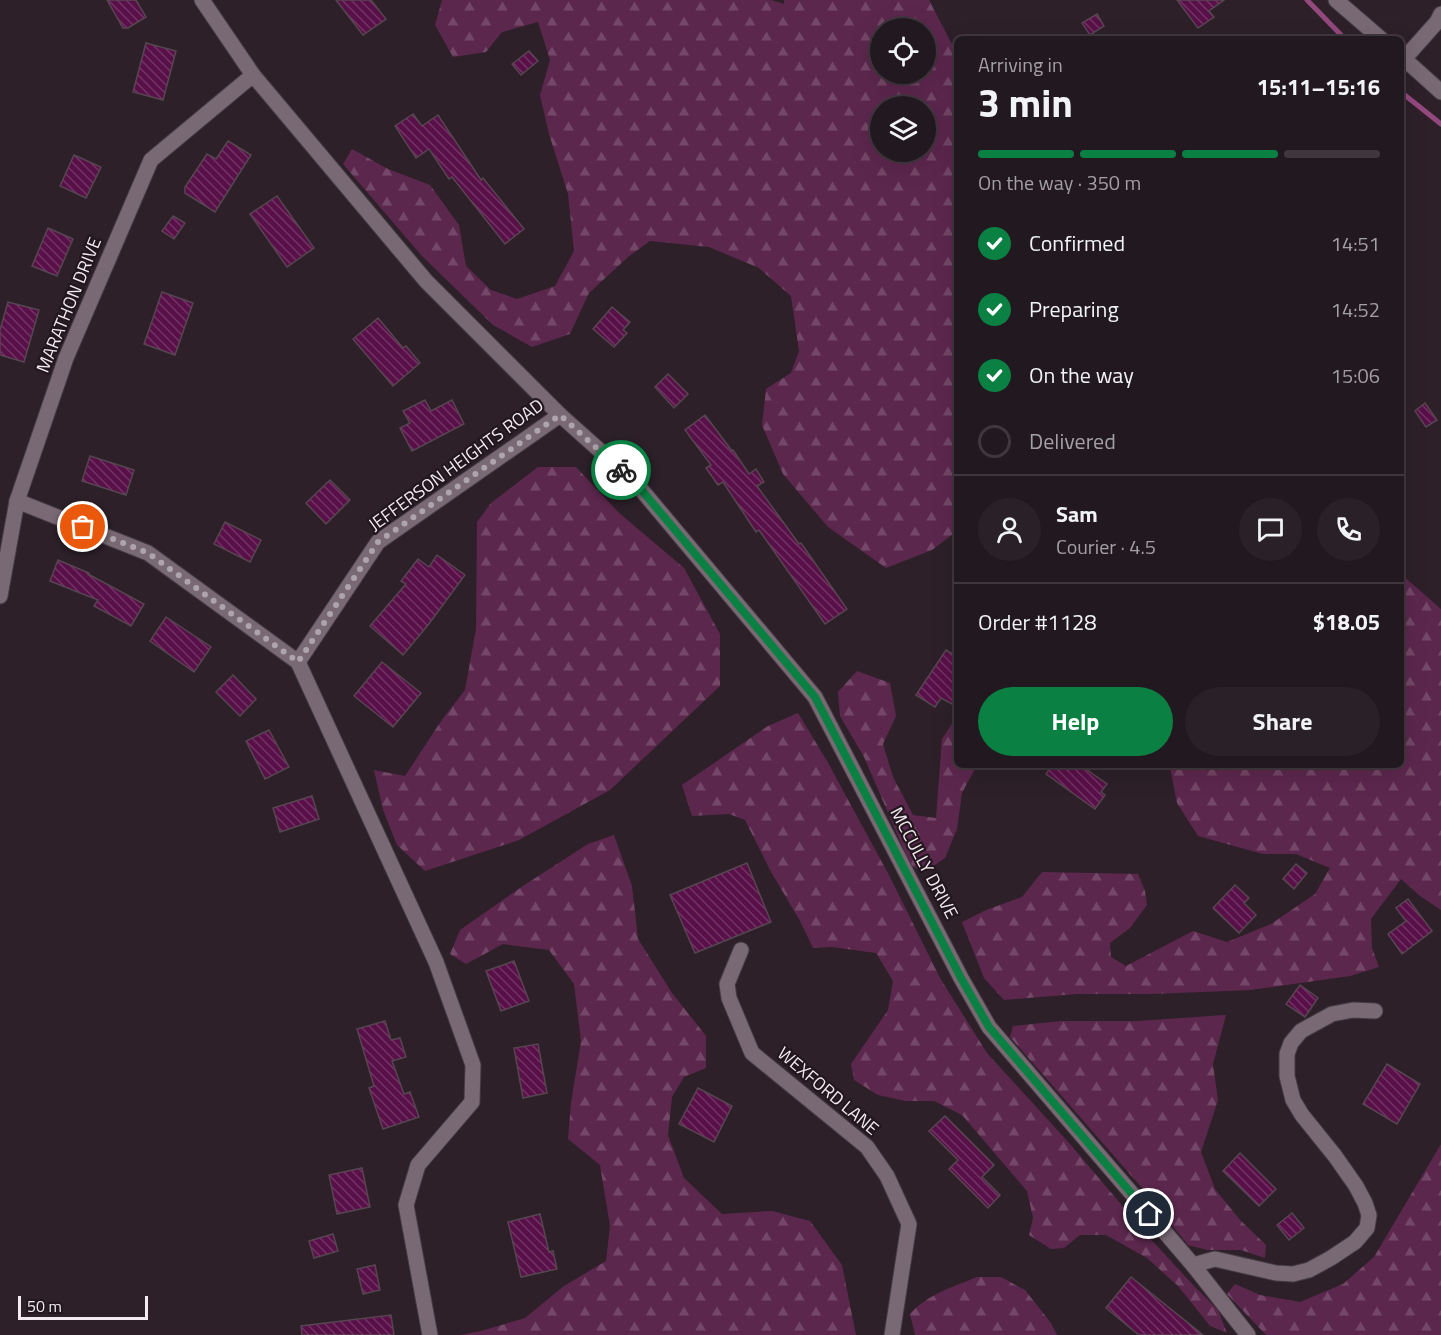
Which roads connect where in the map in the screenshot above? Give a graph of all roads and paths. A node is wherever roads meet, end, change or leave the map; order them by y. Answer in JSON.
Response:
{"nodes":[{"id":1,"x":202,"y":0,"type":"edge"},
{"id":2,"x":1336,"y":0,"type":"edge"},
{"id":3,"x":1441,"y":14,"type":"edge"},
{"id":4,"x":1378,"y":36,"type":"edge"},
{"id":5,"x":1404,"y":55,"type":"edge"},
{"id":6,"x":1404,"y":59,"type":"edge"},
{"id":7,"x":253,"y":75,"type":"junction"},
{"id":8,"x":1441,"y":92,"type":"edge"},
{"id":9,"x":560,"y":415,"type":"junction"},
{"id":10,"x":17,"y":501,"type":"junction"},
{"id":11,"x":0,"y":596,"type":"edge"},
{"id":12,"x":298,"y":662,"type":"junction"},
{"id":13,"x":741,"y":950,"type":"dead end"},
{"id":14,"x":1375,"y":1011,"type":"dead end"},
{"id":15,"x":1193,"y":1265,"type":"junction"},
{"id":16,"x":430,"y":1335,"type":"edge"},
{"id":17,"x":892,"y":1335,"type":"edge"},
{"id":18,"x":1248,"y":1335,"type":"edge"}],
"edges":[{"from":1,"to":7,"type":"street","name":"JEFFERSON HEIGHTS ROAD"},
{"from":2,"to":4,"type":"street"},
{"from":3,"to":5,"type":"street"},
{"from":6,"to":8,"type":"street"},
{"from":7,"to":9,"type":"street","name":"JEFFERSON HEIGHTS ROAD"},
{"from":7,"to":10,"type":"street","name":"MARATHON DRIVE"},
{"from":9,"to":12,"type":"street","name":"JEFFERSON HEIGHTS ROAD"},
{"from":9,"to":15,"type":"street","name":"MCCULLY DRIVE"},
{"from":10,"to":11,"type":"street","name":"MARATHON DRIVE"},
{"from":10,"to":12,"type":"street"},
{"from":12,"to":16,"type":"street"},
{"from":13,"to":17,"type":"street","name":"WEXFORD LANE"},
{"from":14,"to":15,"type":"street"},
{"from":15,"to":18,"type":"street","name":"MCCULLY DRIVE"}]}
